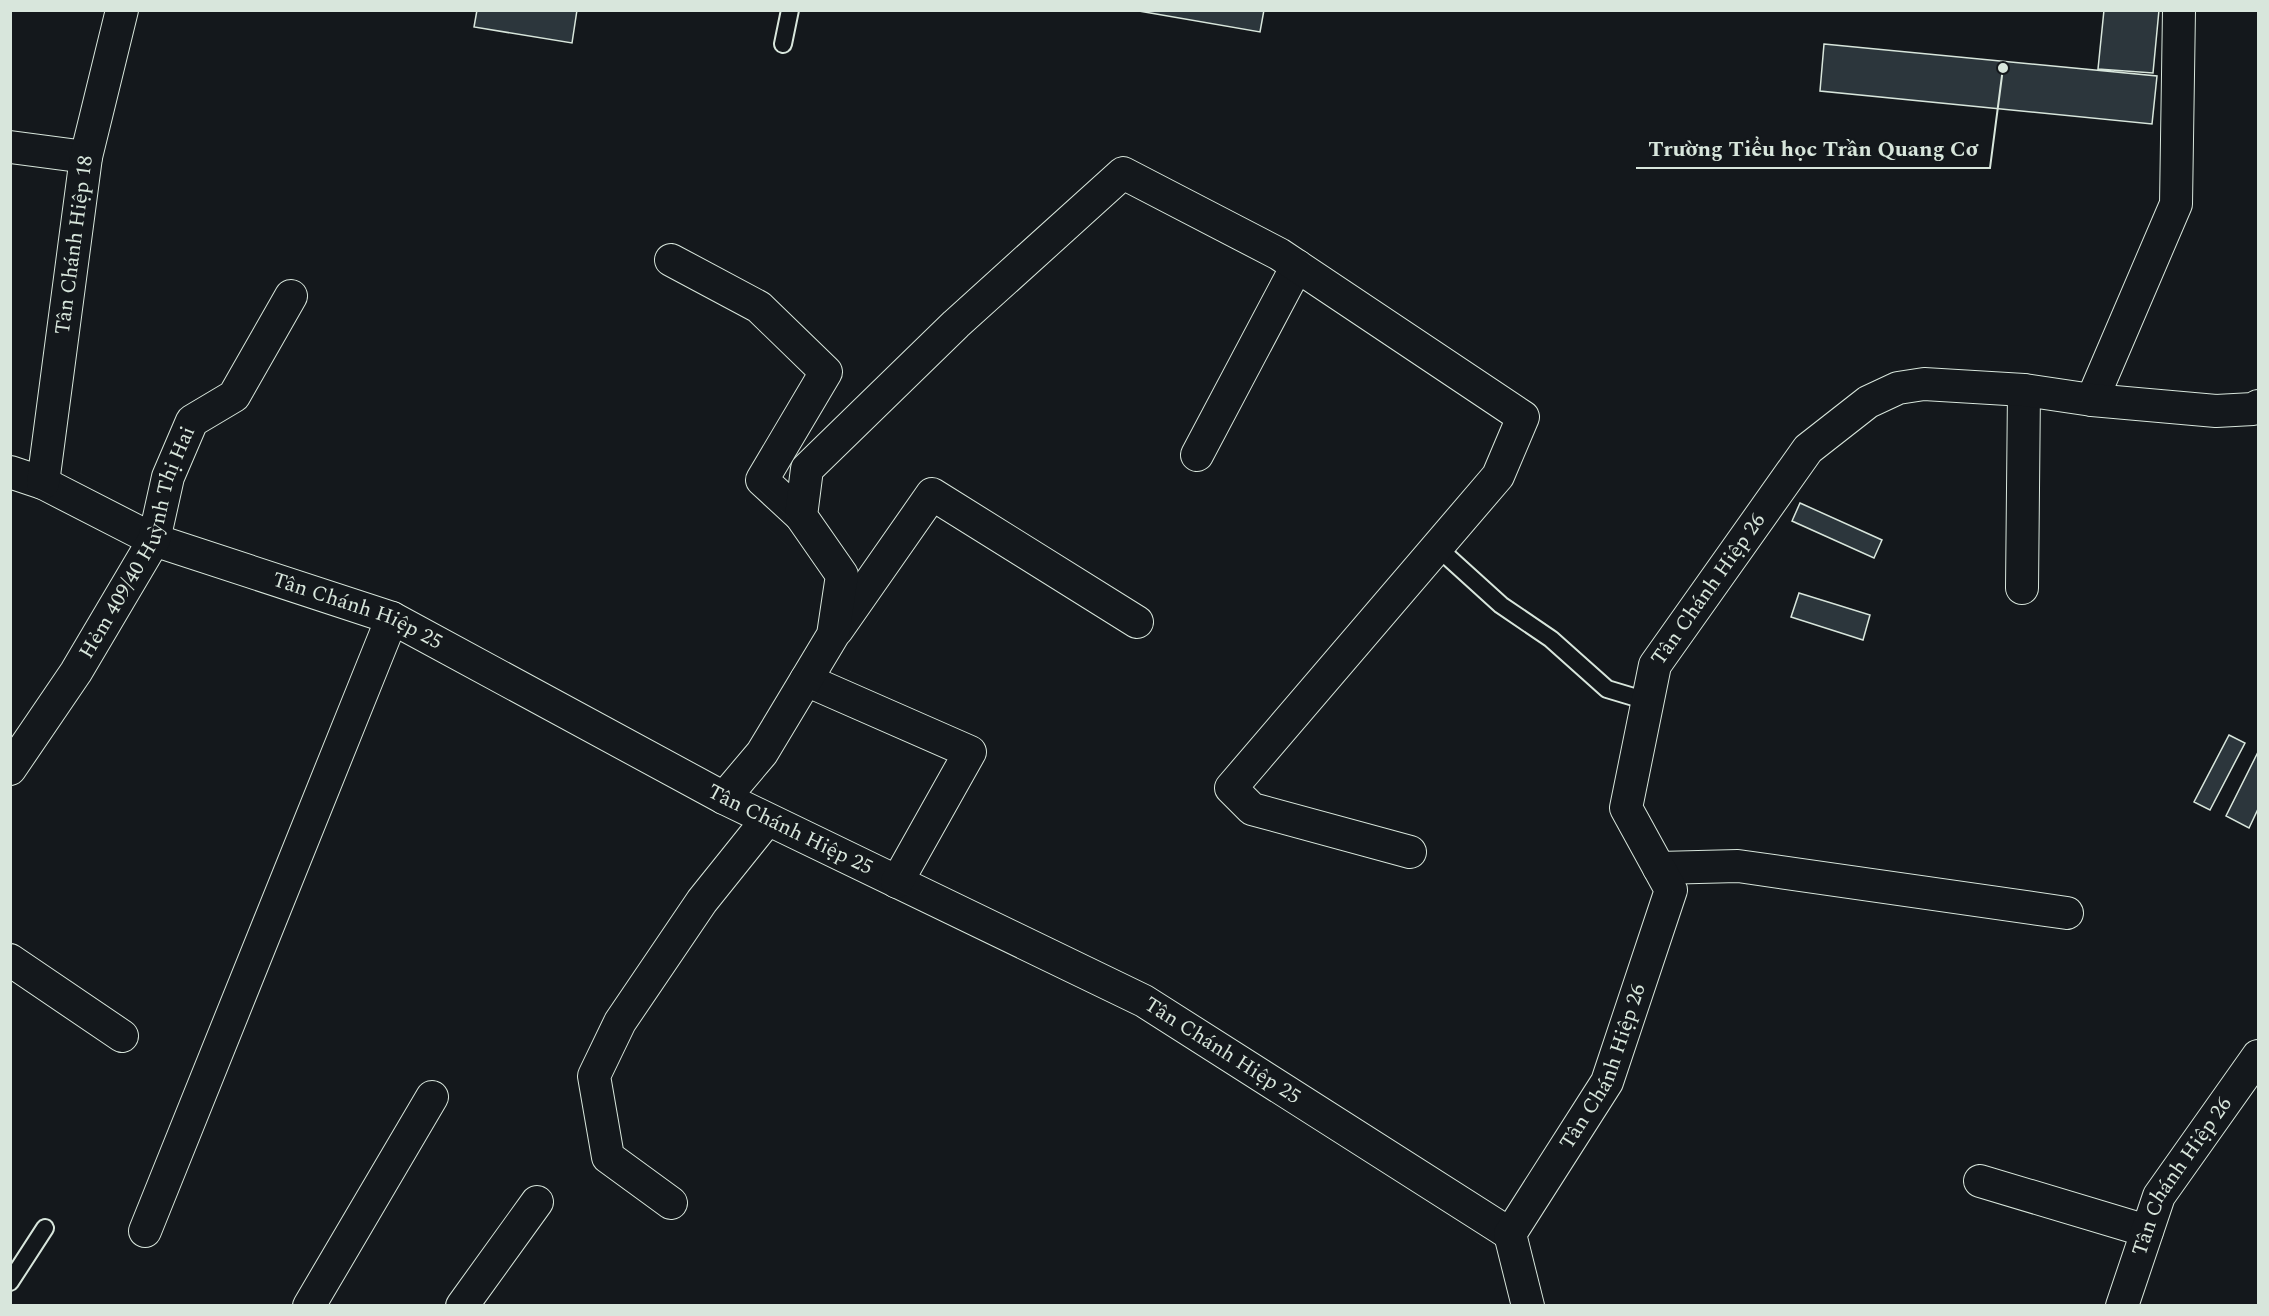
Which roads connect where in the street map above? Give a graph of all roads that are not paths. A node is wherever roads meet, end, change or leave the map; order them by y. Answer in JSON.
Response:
{"nodes":[{"id":1,"x":122,"y":10,"type":"edge"},
{"id":2,"x":790,"y":10,"type":"edge"},
{"id":3,"x":2180,"y":10,"type":"edge"},
{"id":4,"x":783,"y":44,"type":"dead end"},
{"id":5,"x":10,"y":147,"type":"edge"},
{"id":6,"x":86,"y":157,"type":"junction"},
{"id":7,"x":671,"y":260,"type":"dead end"},
{"id":8,"x":1297,"y":266,"type":"junction"},
{"id":9,"x":291,"y":296,"type":"dead end"},
{"id":10,"x":2024,"y":390,"type":"junction"},
{"id":11,"x":2092,"y":400,"type":"junction"},
{"id":12,"x":2259,"y":406,"type":"edge"},
{"id":13,"x":1197,"y":455,"type":"dead end"},
{"id":14,"x":10,"y":472,"type":"edge"},
{"id":15,"x":43,"y":483,"type":"junction"},
{"id":16,"x":801,"y":516,"type":"junction"},
{"id":17,"x":154,"y":540,"type":"junction"},
{"id":18,"x":1437,"y":547,"type":"junction"},
{"id":19,"x":2022,"y":588,"type":"dead end"},
{"id":20,"x":392,"y":618,"type":"junction"},
{"id":21,"x":1137,"y":621,"type":"dead end"},
{"id":22,"x":833,"y":635,"type":"junction"},
{"id":23,"x":806,"y":680,"type":"junction"},
{"id":24,"x":1647,"y":701,"type":"junction"},
{"id":25,"x":10,"y":769,"type":"edge"},
{"id":26,"x":724,"y":798,"type":"junction"},
{"id":27,"x":767,"y":820,"type":"junction"},
{"id":28,"x":1410,"y":852,"type":"dead end"},
{"id":29,"x":1659,"y":868,"type":"junction"},
{"id":30,"x":897,"y":882,"type":"junction"},
{"id":31,"x":2067,"y":913,"type":"dead end"},
{"id":32,"x":10,"y":960,"type":"edge"},
{"id":33,"x":122,"y":1036,"type":"dead end"},
{"id":34,"x":2259,"y":1056,"type":"edge"},
{"id":35,"x":432,"y":1097,"type":"dead end"},
{"id":36,"x":1980,"y":1181,"type":"dead end"},
{"id":37,"x":537,"y":1202,"type":"dead end"},
{"id":38,"x":671,"y":1203,"type":"dead end"},
{"id":39,"x":45,"y":1228,"type":"dead end"},
{"id":40,"x":145,"y":1231,"type":"dead end"},
{"id":41,"x":2147,"y":1231,"type":"junction"},
{"id":42,"x":1510,"y":1234,"type":"junction"},
{"id":43,"x":10,"y":1282,"type":"edge"},
{"id":44,"x":318,"y":1302,"type":"edge"},
{"id":45,"x":462,"y":1305,"type":"edge"},
{"id":46,"x":1528,"y":1305,"type":"edge"},
{"id":47,"x":2122,"y":1305,"type":"edge"}],
"edges":[{"from":1,"to":6,"type":"street","name":"Tân Chánh Hiệp 18"},
{"from":2,"to":4,"type":"lane"},
{"from":3,"to":11,"type":"street"},
{"from":5,"to":6,"type":"street"},
{"from":6,"to":15,"type":"street","name":"Tân Chánh Hiệp 18"},
{"from":7,"to":16,"type":"street"},
{"from":8,"to":13,"type":"street"},
{"from":8,"to":16,"type":"street"},
{"from":8,"to":18,"type":"street"},
{"from":9,"to":17,"type":"street","name":"Hẻm 409/40 Huỳnh Thị Hai"},
{"from":10,"to":11,"type":"street","name":"Tân Chánh Hiệp 26"},
{"from":10,"to":19,"type":"street"},
{"from":10,"to":24,"type":"street","name":"Tân Chánh Hiệp 26"},
{"from":11,"to":12,"type":"street","name":"Tân Chánh Hiệp 26"},
{"from":14,"to":15,"type":"street","name":"Tân Chánh Hiệp 25"},
{"from":15,"to":17,"type":"street","name":"Tân Chánh Hiệp 25"},
{"from":16,"to":22,"type":"street"},
{"from":17,"to":20,"type":"street","name":"Tân Chánh Hiệp 25"},
{"from":17,"to":25,"type":"street","name":"Hẻm 409/40 Huỳnh Thị Hai"},
{"from":18,"to":24,"type":"lane"},
{"from":18,"to":28,"type":"street"},
{"from":20,"to":26,"type":"street","name":"Tân Chánh Hiệp 25"},
{"from":20,"to":40,"type":"street"},
{"from":21,"to":22,"type":"street"},
{"from":22,"to":23,"type":"street"},
{"from":23,"to":26,"type":"street"},
{"from":23,"to":30,"type":"street"},
{"from":24,"to":29,"type":"street","name":"Tân Chánh Hiệp 26"},
{"from":26,"to":27,"type":"street","name":"Tân Chánh Hiệp 25"},
{"from":27,"to":30,"type":"street","name":"Tân Chánh Hiệp 25"},
{"from":27,"to":38,"type":"street"},
{"from":29,"to":31,"type":"street"},
{"from":29,"to":42,"type":"street","name":"Tân Chánh Hiệp 26"},
{"from":30,"to":42,"type":"street","name":"Tân Chánh Hiệp 25"},
{"from":32,"to":33,"type":"street"},
{"from":34,"to":41,"type":"street","name":"Tân Chánh Hiệp 26"},
{"from":35,"to":44,"type":"street"},
{"from":36,"to":41,"type":"street"},
{"from":37,"to":45,"type":"street"},
{"from":39,"to":43,"type":"lane"},
{"from":41,"to":47,"type":"street","name":"Tân Chánh Hiệp 26"},
{"from":42,"to":46,"type":"street"}]}
